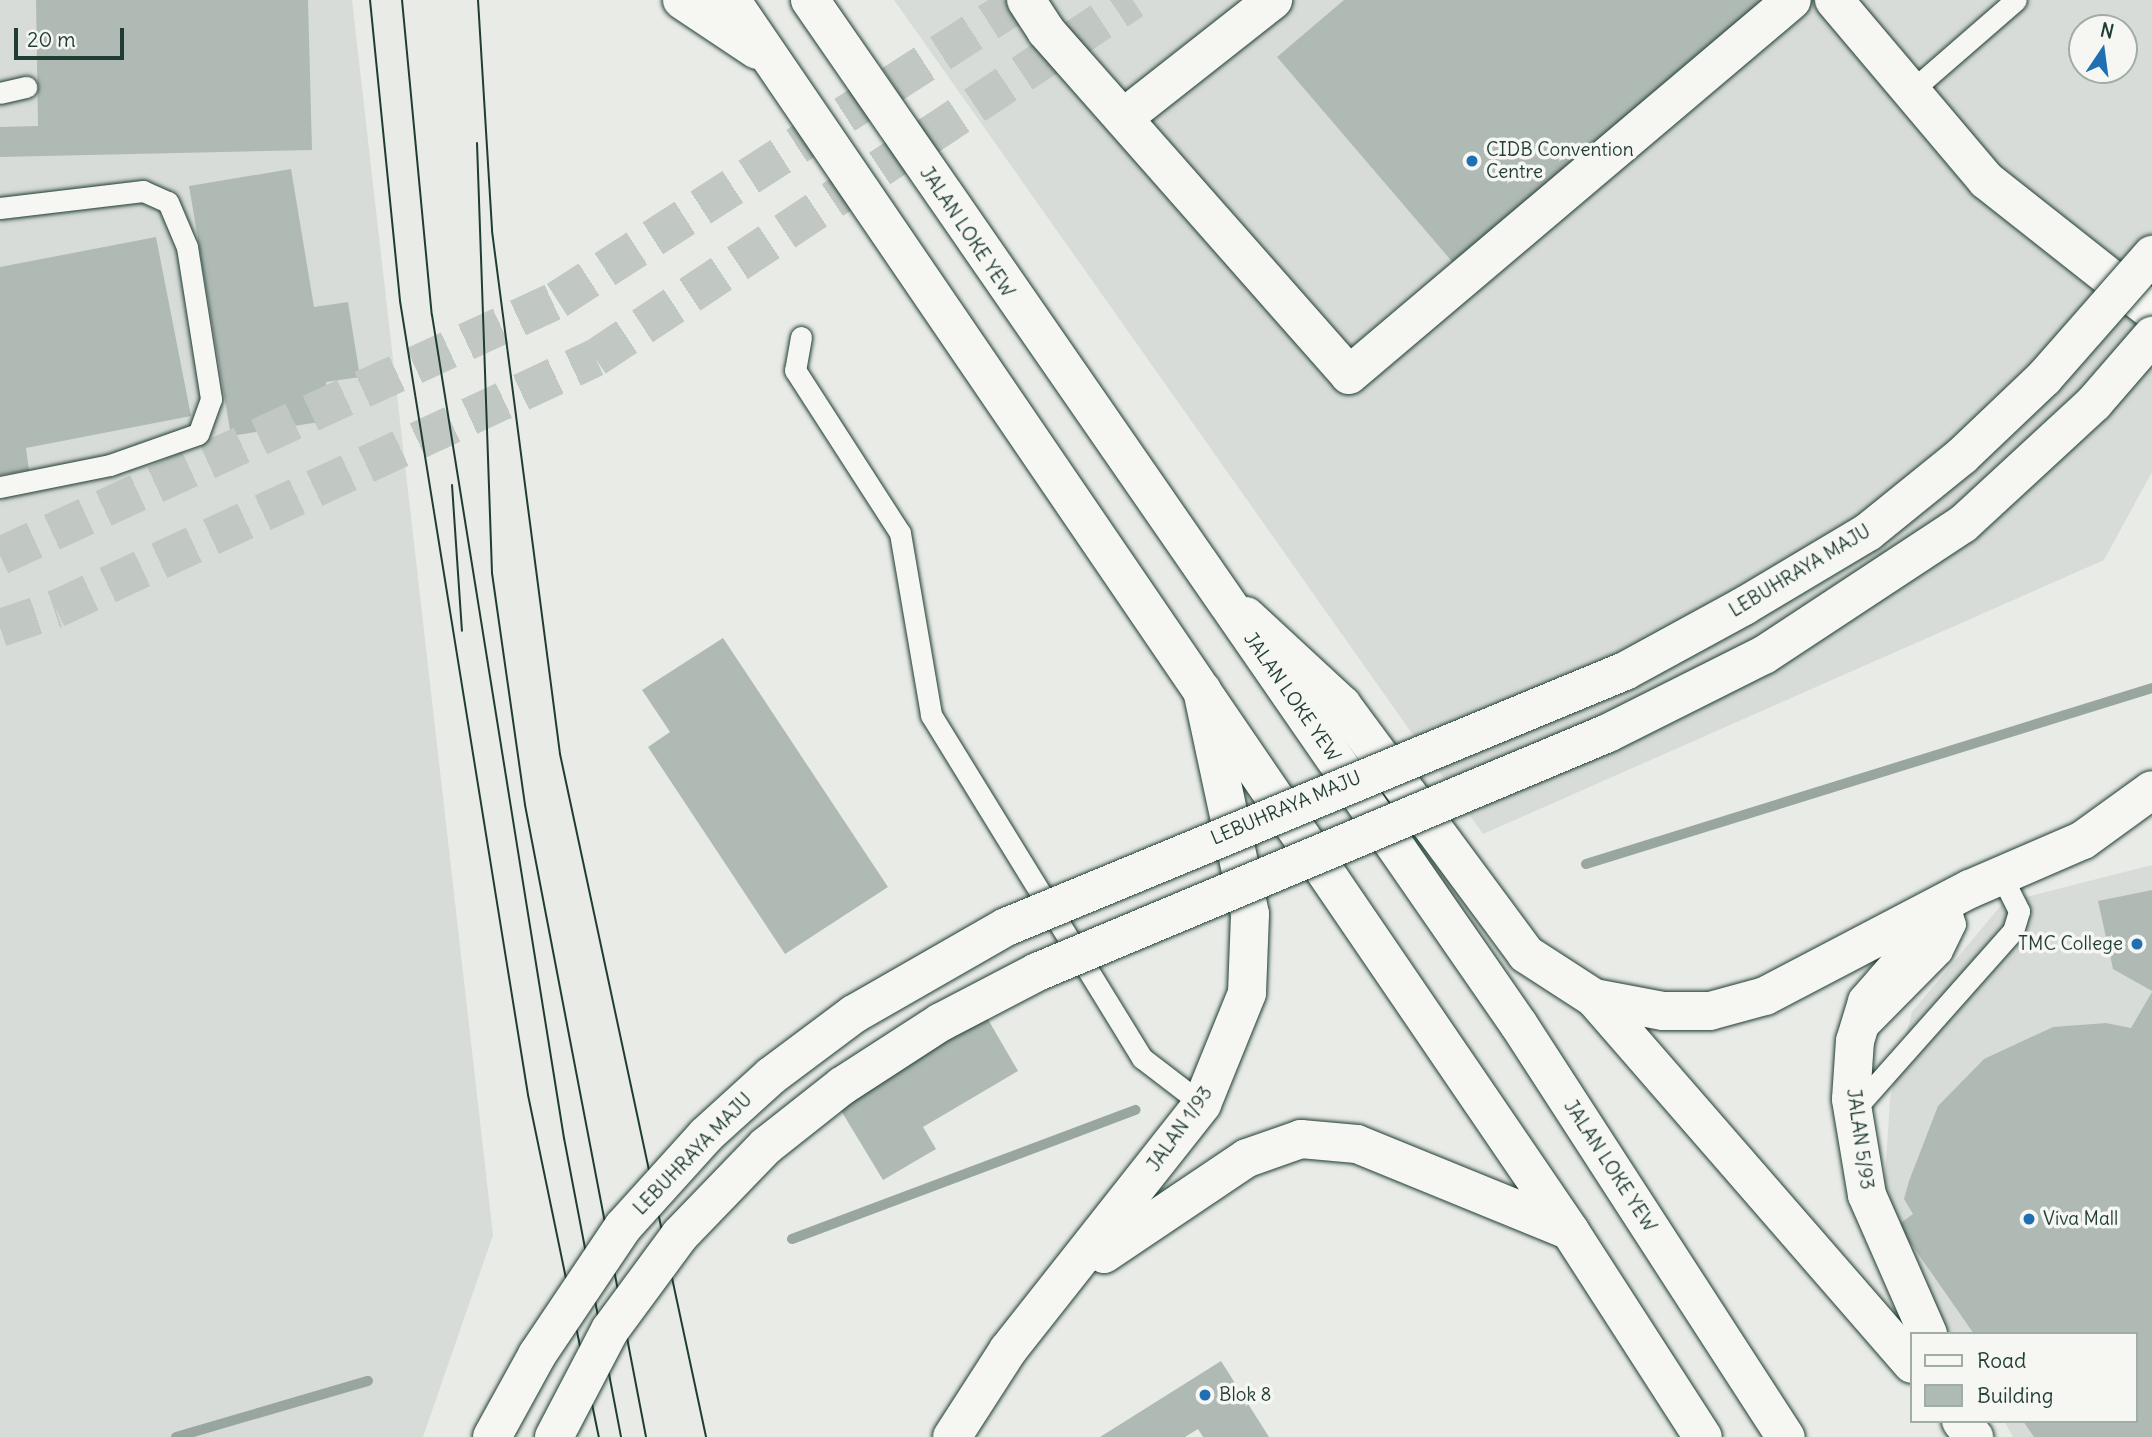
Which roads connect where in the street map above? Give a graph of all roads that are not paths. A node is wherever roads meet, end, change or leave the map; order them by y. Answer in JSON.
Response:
{"nodes":[{"id":1,"x":682,"y":0,"type":"edge"},
{"id":2,"x":732,"y":0,"type":"edge"},
{"id":3,"x":810,"y":0,"type":"edge"},
{"id":4,"x":1026,"y":0,"type":"edge"},
{"id":5,"x":1273,"y":0,"type":"edge"},
{"id":6,"x":1792,"y":0,"type":"edge"},
{"id":7,"x":1833,"y":0,"type":"edge"},
{"id":8,"x":2015,"y":0,"type":"edge"},
{"id":9,"x":773,"y":61,"type":"junction"},
{"id":10,"x":26,"y":87,"type":"dead end"},
{"id":11,"x":1910,"y":92,"type":"junction"},
{"id":12,"x":0,"y":93,"type":"edge"},
{"id":13,"x":1126,"y":116,"type":"junction"},
{"id":14,"x":0,"y":208,"type":"edge"},
{"id":15,"x":2152,"y":256,"type":"edge"},
{"id":16,"x":2148,"y":320,"type":"edge"},
{"id":17,"x":801,"y":337,"type":"dead end"},
{"id":18,"x":0,"y":487,"type":"edge"},
{"id":19,"x":1216,"y":588,"type":"junction"},
{"id":20,"x":1202,"y":690,"type":"junction"},
{"id":21,"x":2152,"y":790,"type":"edge"},
{"id":22,"x":2152,"y":824,"type":"edge"},
{"id":23,"x":2083,"y":840,"type":"junction"},
{"id":24,"x":1974,"y":891,"type":"junction"},
{"id":25,"x":1594,"y":998,"type":"junction"},
{"id":26,"x":1202,"y":1104,"type":"junction"},
{"id":27,"x":1853,"y":1111,"type":"junction"},
{"id":28,"x":1570,"y":1231,"type":"junction"},
{"id":29,"x":1052,"y":1294,"type":"junction"},
{"id":30,"x":1927,"y":1332,"type":"edge"},
{"id":31,"x":1910,"y":1362,"type":"edge"},
{"id":32,"x":1963,"y":1423,"type":"edge"},
{"id":33,"x":492,"y":1437,"type":"edge"},
{"id":34,"x":554,"y":1437,"type":"edge"},
{"id":35,"x":952,"y":1437,"type":"edge"},
{"id":36,"x":1703,"y":1437,"type":"edge"},
{"id":37,"x":1786,"y":1437,"type":"edge"},
{"id":38,"x":1974,"y":1437,"type":"edge"}],
"edges":[{"from":1,"to":9,"type":"main road"},
{"from":2,"to":9,"type":"main road"},
{"from":3,"to":19,"type":"main road","name":"JALAN LOKE YEW"},
{"from":4,"to":13,"type":"main road"},
{"from":5,"to":13,"type":"main road"},
{"from":6,"to":13,"type":"main road"},
{"from":7,"to":11,"type":"main road"},
{"from":8,"to":11,"type":"lane"},
{"from":9,"to":20,"type":"main road"},
{"from":10,"to":12,"type":"lane"},
{"from":11,"to":16,"type":"main road"},
{"from":14,"to":18,"type":"lane"},
{"from":15,"to":33,"type":"main road","name":"LEBUHRAYA MAJU","bridge":true},
{"from":16,"to":34,"type":"main road","bridge":true},
{"from":17,"to":26,"type":"lane"},
{"from":19,"to":25,"type":"main road","name":"JALAN 5/93"},
{"from":19,"to":37,"type":"main road","name":"JALAN LOKE YEW"},
{"from":20,"to":26,"type":"main road","name":"JALAN 1/93"},
{"from":20,"to":28,"type":"main road"},
{"from":21,"to":23,"type":"main road","name":"JALAN 5/93"},
{"from":22,"to":23,"type":"main road","name":"JALAN 5/93"},
{"from":23,"to":24,"type":"main road","name":"JALAN 5/93"},
{"from":24,"to":25,"type":"main road","name":"JALAN 5/93"},
{"from":24,"to":27,"type":"main road","name":"JALAN 5/93"},
{"from":24,"to":27,"type":"lane"},
{"from":25,"to":31,"type":"main road"},
{"from":26,"to":29,"type":"main road","name":"JALAN 1/93"},
{"from":27,"to":30,"type":"main road","name":"JALAN 5/93"},
{"from":28,"to":29,"type":"main road","name":"JALAN 1/93"},
{"from":28,"to":36,"type":"main road"},
{"from":29,"to":35,"type":"main road","name":"JALAN 1/93"},
{"from":32,"to":38,"type":"main road"}]}
